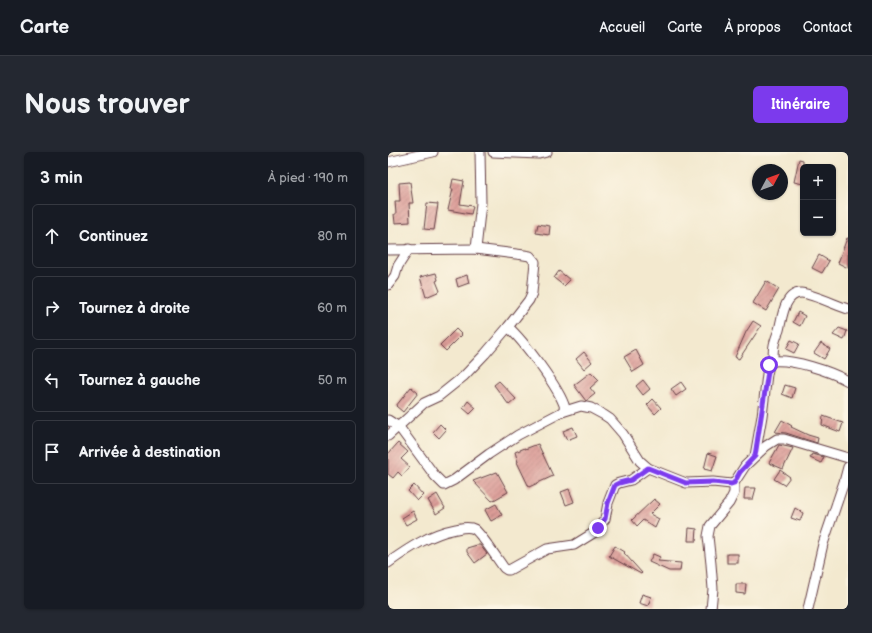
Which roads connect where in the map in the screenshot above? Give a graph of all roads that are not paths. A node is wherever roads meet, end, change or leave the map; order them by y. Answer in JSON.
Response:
{"nodes":[{"id":1,"x":433,"y":152,"type":"edge"},
{"id":2,"x":480,"y":152,"type":"edge"},
{"id":3,"x":493,"y":152,"type":"edge"},
{"id":4,"x":547,"y":152,"type":"edge"},
{"id":5,"x":388,"y":162,"type":"edge"},
{"id":6,"x":476,"y":249,"type":"junction"},
{"id":7,"x":388,"y":250,"type":"edge"},
{"id":8,"x":409,"y":250,"type":"junction"},
{"id":9,"x":388,"y":285,"type":"edge"},
{"id":10,"x":848,"y":309,"type":"edge"},
{"id":11,"x":508,"y":327,"type":"junction"},
{"id":12,"x":773,"y":360,"type":"junction"},
{"id":13,"x":848,"y":381,"type":"edge"},
{"id":14,"x":562,"y":412,"type":"junction"},
{"id":15,"x":388,"y":420,"type":"edge"},
{"id":16,"x":399,"y":427,"type":"junction"},
{"id":17,"x":388,"y":436,"type":"edge"},
{"id":18,"x":755,"y":456,"type":"junction"},
{"id":19,"x":848,"y":458,"type":"edge"},
{"id":20,"x":848,"y":466,"type":"edge"},
{"id":21,"x":648,"y":468,"type":"junction"},
{"id":22,"x":734,"y":483,"type":"junction"},
{"id":23,"x":388,"y":563,"type":"edge"},
{"id":24,"x":711,"y":609,"type":"edge"},
{"id":25,"x":808,"y":609,"type":"edge"}],
"edges":[{"from":1,"to":5,"type":"street"},
{"from":2,"to":6,"type":"street"},
{"from":3,"to":4,"type":"street"},
{"from":6,"to":8,"type":"street"},
{"from":6,"to":11,"type":"street"},
{"from":7,"to":8,"type":"street"},
{"from":8,"to":9,"type":"street"},
{"from":10,"to":12,"type":"street"},
{"from":11,"to":14,"type":"street"},
{"from":11,"to":16,"type":"street"},
{"from":12,"to":13,"type":"street"},
{"from":12,"to":18,"type":"street"},
{"from":14,"to":16,"type":"street"},
{"from":14,"to":21,"type":"street"},
{"from":15,"to":16,"type":"street"},
{"from":16,"to":17,"type":"street"},
{"from":18,"to":19,"type":"street"},
{"from":18,"to":22,"type":"street"},
{"from":20,"to":25,"type":"street"},
{"from":21,"to":22,"type":"street"},
{"from":21,"to":23,"type":"street"},
{"from":22,"to":24,"type":"street"}]}
